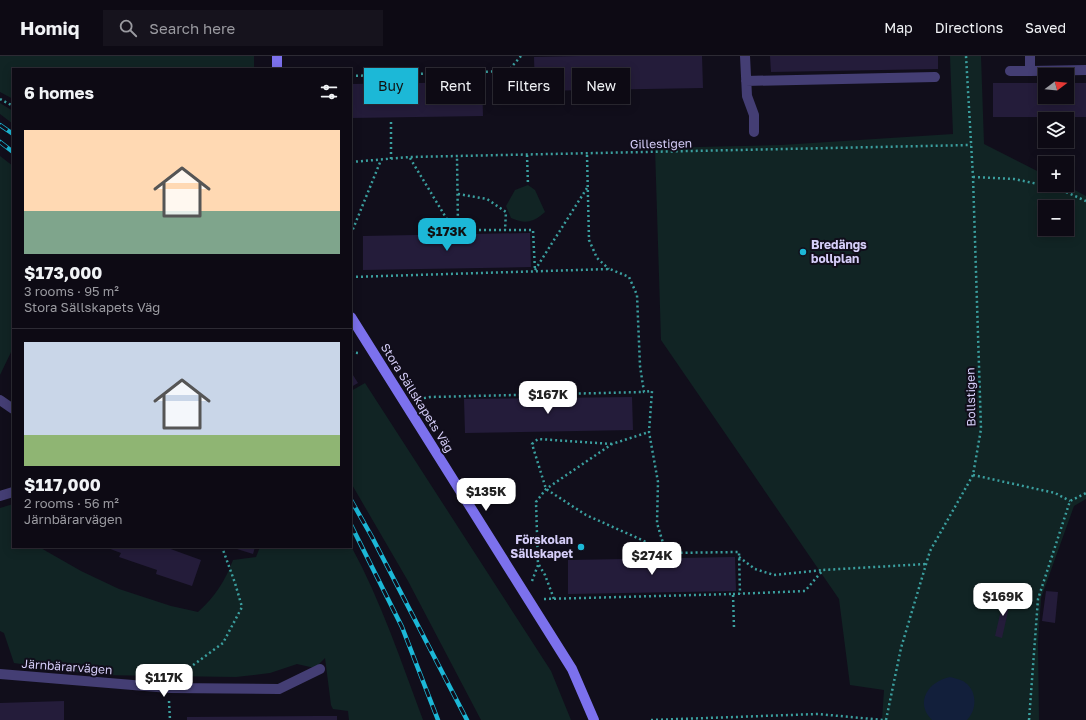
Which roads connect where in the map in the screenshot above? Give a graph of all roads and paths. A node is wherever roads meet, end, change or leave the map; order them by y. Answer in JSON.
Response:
{"nodes":[{"id":1,"x":277,"y":56,"type":"edge"},
{"id":2,"x":521,"y":56,"type":"edge"},
{"id":3,"x":745,"y":56,"type":"edge"},
{"id":4,"x":966,"y":56,"type":"edge"},
{"id":5,"x":1030,"y":56,"type":"edge"},
{"id":6,"x":277,"y":68,"type":"edge"},
{"id":7,"x":1030,"y":70,"type":"junction"},
{"id":8,"x":1086,"y":70,"type":"edge"},
{"id":9,"x":1010,"y":71,"type":"dead end"},
{"id":10,"x":352,"y":76,"type":"edge"},
{"id":11,"x":935,"y":77,"type":"dead end"},
{"id":12,"x":746,"y":81,"type":"junction"},
{"id":13,"x":0,"y":99,"type":"edge"},
{"id":14,"x":12,"y":105,"type":"edge"},
{"id":15,"x":391,"y":121,"type":"dead end"},
{"id":16,"x":754,"y":132,"type":"dead end"},
{"id":17,"x":971,"y":145,"type":"junction"},
{"id":18,"x":587,"y":155,"type":"junction"},
{"id":19,"x":527,"y":156,"type":"junction"},
{"id":20,"x":410,"y":157,"type":"junction"},
{"id":21,"x":457,"y":157,"type":"junction"},
{"id":22,"x":391,"y":159,"type":"junction"},
{"id":23,"x":381,"y":160,"type":"junction"},
{"id":24,"x":352,"y":162,"type":"edge"},
{"id":25,"x":973,"y":177,"type":"junction"},
{"id":26,"x":528,"y":185,"type":"dead end"},
{"id":27,"x":587,"y":188,"type":"junction"},
{"id":28,"x":458,"y":194,"type":"junction"},
{"id":29,"x":1086,"y":201,"type":"edge"},
{"id":30,"x":458,"y":226,"type":"junction"},
{"id":31,"x":505,"y":230,"type":"junction"},
{"id":32,"x":352,"y":232,"type":"edge"},
{"id":33,"x":610,"y":269,"type":"junction"},
{"id":34,"x":535,"y":270,"type":"junction"},
{"id":35,"x":352,"y":277,"type":"edge"},
{"id":36,"x":352,"y":319,"type":"edge"},
{"id":37,"x":644,"y":392,"type":"junction"},
{"id":38,"x":0,"y":400,"type":"edge"},
{"id":39,"x":404,"y":402,"type":"junction"},
{"id":40,"x":12,"y":408,"type":"edge"},
{"id":41,"x":649,"y":432,"type":"junction"},
{"id":42,"x":612,"y":444,"type":"junction"},
{"id":43,"x":974,"y":475,"type":"junction"},
{"id":44,"x":546,"y":489,"type":"junction"},
{"id":45,"x":12,"y":492,"type":"edge"},
{"id":46,"x":1086,"y":493,"type":"edge"},
{"id":47,"x":0,"y":496,"type":"edge"},
{"id":48,"x":1070,"y":501,"type":"junction"},
{"id":49,"x":222,"y":548,"type":"edge"},
{"id":50,"x":666,"y":553,"type":"junction"},
{"id":51,"x":739,"y":557,"type":"junction"},
{"id":52,"x":926,"y":564,"type":"junction"},
{"id":53,"x":538,"y":565,"type":"junction"},
{"id":54,"x":823,"y":570,"type":"junction"},
{"id":55,"x":733,"y":594,"type":"junction"},
{"id":56,"x":740,"y":594,"type":"junction"},
{"id":57,"x":526,"y":596,"type":"junction"},
{"id":58,"x":554,"y":599,"type":"junction"},
{"id":59,"x":734,"y":628,"type":"dead end"},
{"id":60,"x":320,"y":669,"type":"dead end"},
{"id":61,"x":184,"y":671,"type":"dead end"},
{"id":62,"x":0,"y":674,"type":"edge"},
{"id":63,"x":169,"y":688,"type":"junction"},
{"id":64,"x":170,"y":720,"type":"edge"},
{"id":65,"x":594,"y":720,"type":"edge"},
{"id":66,"x":651,"y":720,"type":"edge"},
{"id":67,"x":879,"y":720,"type":"edge"},
{"id":68,"x":883,"y":720,"type":"edge"},
{"id":69,"x":886,"y":720,"type":"edge"},
{"id":70,"x":1029,"y":720,"type":"edge"}],
"edges":[{"from":1,"to":6,"type":"street"},
{"from":2,"to":10,"type":"path"},
{"from":3,"to":12,"type":"street"},
{"from":4,"to":17,"type":"path","name":"Bollstigen"},
{"from":5,"to":7,"type":"street"},
{"from":7,"to":8,"type":"street"},
{"from":7,"to":9,"type":"street"},
{"from":11,"to":12,"type":"street"},
{"from":12,"to":16,"type":"street"},
{"from":13,"to":14,"type":"path"},
{"from":15,"to":22,"type":"path"},
{"from":17,"to":18,"type":"path","name":"Gillestigen"},
{"from":17,"to":25,"type":"path","name":"Bollstigen"},
{"from":18,"to":19,"type":"path","name":"Gillestigen"},
{"from":18,"to":27,"type":"path"},
{"from":19,"to":21,"type":"path","name":"Gillestigen"},
{"from":19,"to":26,"type":"path"},
{"from":20,"to":21,"type":"path","name":"Gillestigen"},
{"from":20,"to":22,"type":"path","name":"Gillestigen"},
{"from":20,"to":30,"type":"path"},
{"from":21,"to":28,"type":"path"},
{"from":22,"to":23,"type":"path","name":"Gillestigen"},
{"from":23,"to":24,"type":"path","name":"Gillestigen"},
{"from":23,"to":32,"type":"path"},
{"from":25,"to":29,"type":"path"},
{"from":25,"to":43,"type":"path","name":"Bollstigen"},
{"from":27,"to":33,"type":"path"},
{"from":27,"to":34,"type":"path"},
{"from":28,"to":30,"type":"path"},
{"from":28,"to":31,"type":"path"},
{"from":30,"to":31,"type":"path"},
{"from":31,"to":34,"type":"path"},
{"from":33,"to":34,"type":"path"},
{"from":33,"to":37,"type":"path"},
{"from":34,"to":35,"type":"path"},
{"from":36,"to":39,"type":"street","name":"Stora Sällskapets Väg"},
{"from":37,"to":39,"type":"path"},
{"from":37,"to":41,"type":"path"},
{"from":38,"to":40,"type":"street"},
{"from":39,"to":57,"type":"street","name":"Stora Sällskapets Väg"},
{"from":41,"to":42,"type":"path"},
{"from":41,"to":50,"type":"path"},
{"from":42,"to":44,"type":"path"},
{"from":42,"to":44,"type":"path"},
{"from":43,"to":48,"type":"path"},
{"from":43,"to":52,"type":"path","name":"Bollstigen"},
{"from":44,"to":50,"type":"path"},
{"from":44,"to":53,"type":"path"},
{"from":45,"to":47,"type":"street"},
{"from":46,"to":48,"type":"path"},
{"from":48,"to":70,"type":"path"},
{"from":49,"to":61,"type":"path"},
{"from":50,"to":51,"type":"path"},
{"from":51,"to":54,"type":"path"},
{"from":51,"to":56,"type":"path"},
{"from":52,"to":54,"type":"path"},
{"from":52,"to":69,"type":"path","name":"Bollstigen"},
{"from":53,"to":57,"type":"path"},
{"from":53,"to":58,"type":"path"},
{"from":54,"to":56,"type":"path"},
{"from":55,"to":56,"type":"path"},
{"from":55,"to":58,"type":"path"},
{"from":55,"to":59,"type":"path"},
{"from":57,"to":58,"type":"path"},
{"from":57,"to":65,"type":"street","name":"Stora Sällskapets Väg"},
{"from":60,"to":63,"type":"street","name":"Järnbärarvägen"},
{"from":62,"to":63,"type":"street","name":"Järnbärarvägen"},
{"from":63,"to":64,"type":"path"},
{"from":66,"to":67,"type":"path"},
{"from":67,"to":68,"type":"path"}]}
